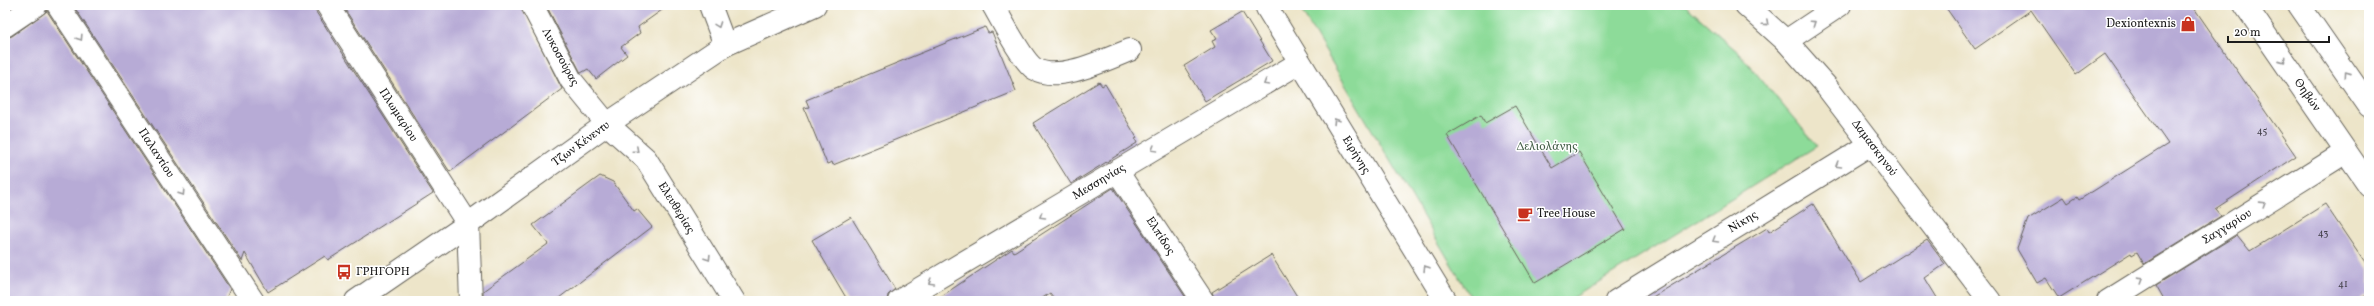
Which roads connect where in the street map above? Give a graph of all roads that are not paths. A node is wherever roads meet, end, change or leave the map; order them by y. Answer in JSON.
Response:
{"nodes":[{"id":1,"x":36,"y":5,"type":"edge"},
{"id":2,"x":58,"y":5,"type":"edge"},
{"id":3,"x":327,"y":5,"type":"edge"},
{"id":4,"x":532,"y":5,"type":"edge"},
{"id":5,"x":710,"y":5,"type":"edge"},
{"id":6,"x":815,"y":5,"type":"edge"},
{"id":7,"x":993,"y":5,"type":"edge"},
{"id":8,"x":1746,"y":5,"type":"edge"},
{"id":9,"x":1840,"y":5,"type":"edge"},
{"id":10,"x":2245,"y":5,"type":"edge"},
{"id":11,"x":2299,"y":5,"type":"edge"},
{"id":12,"x":1267,"y":8,"type":"dead end"},
{"id":13,"x":5,"y":26,"type":"edge"},
{"id":14,"x":1786,"y":41,"type":"junction"},
{"id":15,"x":725,"y":45,"type":"junction"},
{"id":16,"x":1130,"y":50,"type":"dead end"},
{"id":17,"x":1299,"y":63,"type":"junction"},
{"id":18,"x":2369,"y":106,"type":"edge"},
{"id":19,"x":607,"y":124,"type":"junction"},
{"id":20,"x":1871,"y":144,"type":"junction"},
{"id":21,"x":2346,"y":152,"type":"junction"},
{"id":22,"x":1117,"y":171,"type":"junction"},
{"id":23,"x":2369,"y":185,"type":"edge"},
{"id":24,"x":468,"y":224,"type":"junction"},
{"id":25,"x":253,"y":301,"type":"edge"},
{"id":26,"x":356,"y":301,"type":"edge"},
{"id":27,"x":470,"y":301,"type":"edge"},
{"id":28,"x":734,"y":301,"type":"edge"},
{"id":29,"x":899,"y":301,"type":"edge"},
{"id":30,"x":1203,"y":301,"type":"edge"},
{"id":31,"x":1446,"y":301,"type":"edge"},
{"id":32,"x":1616,"y":301,"type":"edge"},
{"id":33,"x":1990,"y":301,"type":"edge"},
{"id":34,"x":2108,"y":301,"type":"edge"}],
"edges":[{"from":1,"to":13,"type":"street"},
{"from":2,"to":25,"type":"street","name":"Παλαντίου","one_way":true},
{"from":3,"to":24,"type":"street","name":"Πλωμαρίου"},
{"from":4,"to":19,"type":"street","name":"Λυκοσούρας"},
{"from":5,"to":15,"type":"street","one_way":true},
{"from":6,"to":15,"type":"street","name":"Τζων Κένεντυ"},
{"from":7,"to":16,"type":"street"},
{"from":8,"to":14,"type":"street","name":"Δαμασκηνού","one_way":true},
{"from":14,"to":9,"type":"street","one_way":true},
{"from":10,"to":21,"type":"street","name":"Θηβών","one_way":true},
{"from":18,"to":11,"type":"street","one_way":true},
{"from":12,"to":17,"type":"street","name":"Ειρήνης"},
{"from":14,"to":20,"type":"street","name":"Δαμασκηνού"},
{"from":15,"to":19,"type":"street","name":"Τζων Κένεντυ"},
{"from":17,"to":22,"type":"street","name":"Μεσσηνίας","one_way":true},
{"from":31,"to":17,"type":"street","name":"Ειρήνης","one_way":true},
{"from":19,"to":24,"type":"street","name":"Τζων Κένεντυ"},
{"from":19,"to":28,"type":"street","name":"Ελευθερίας","one_way":true},
{"from":20,"to":32,"type":"street","name":"Νίκης","one_way":true},
{"from":20,"to":33,"type":"street","name":"Δαμασκηνού"},
{"from":21,"to":23,"type":"street","name":"Θηβών"},
{"from":34,"to":21,"type":"street","name":"Σαγγαρίου","one_way":true},
{"from":22,"to":29,"type":"street","name":"Μεσσηνίας","one_way":true},
{"from":22,"to":30,"type":"street","name":"Ελπίδος"},
{"from":24,"to":26,"type":"street","name":"Τζων Κένεντυ"},
{"from":24,"to":27,"type":"street"}]}
